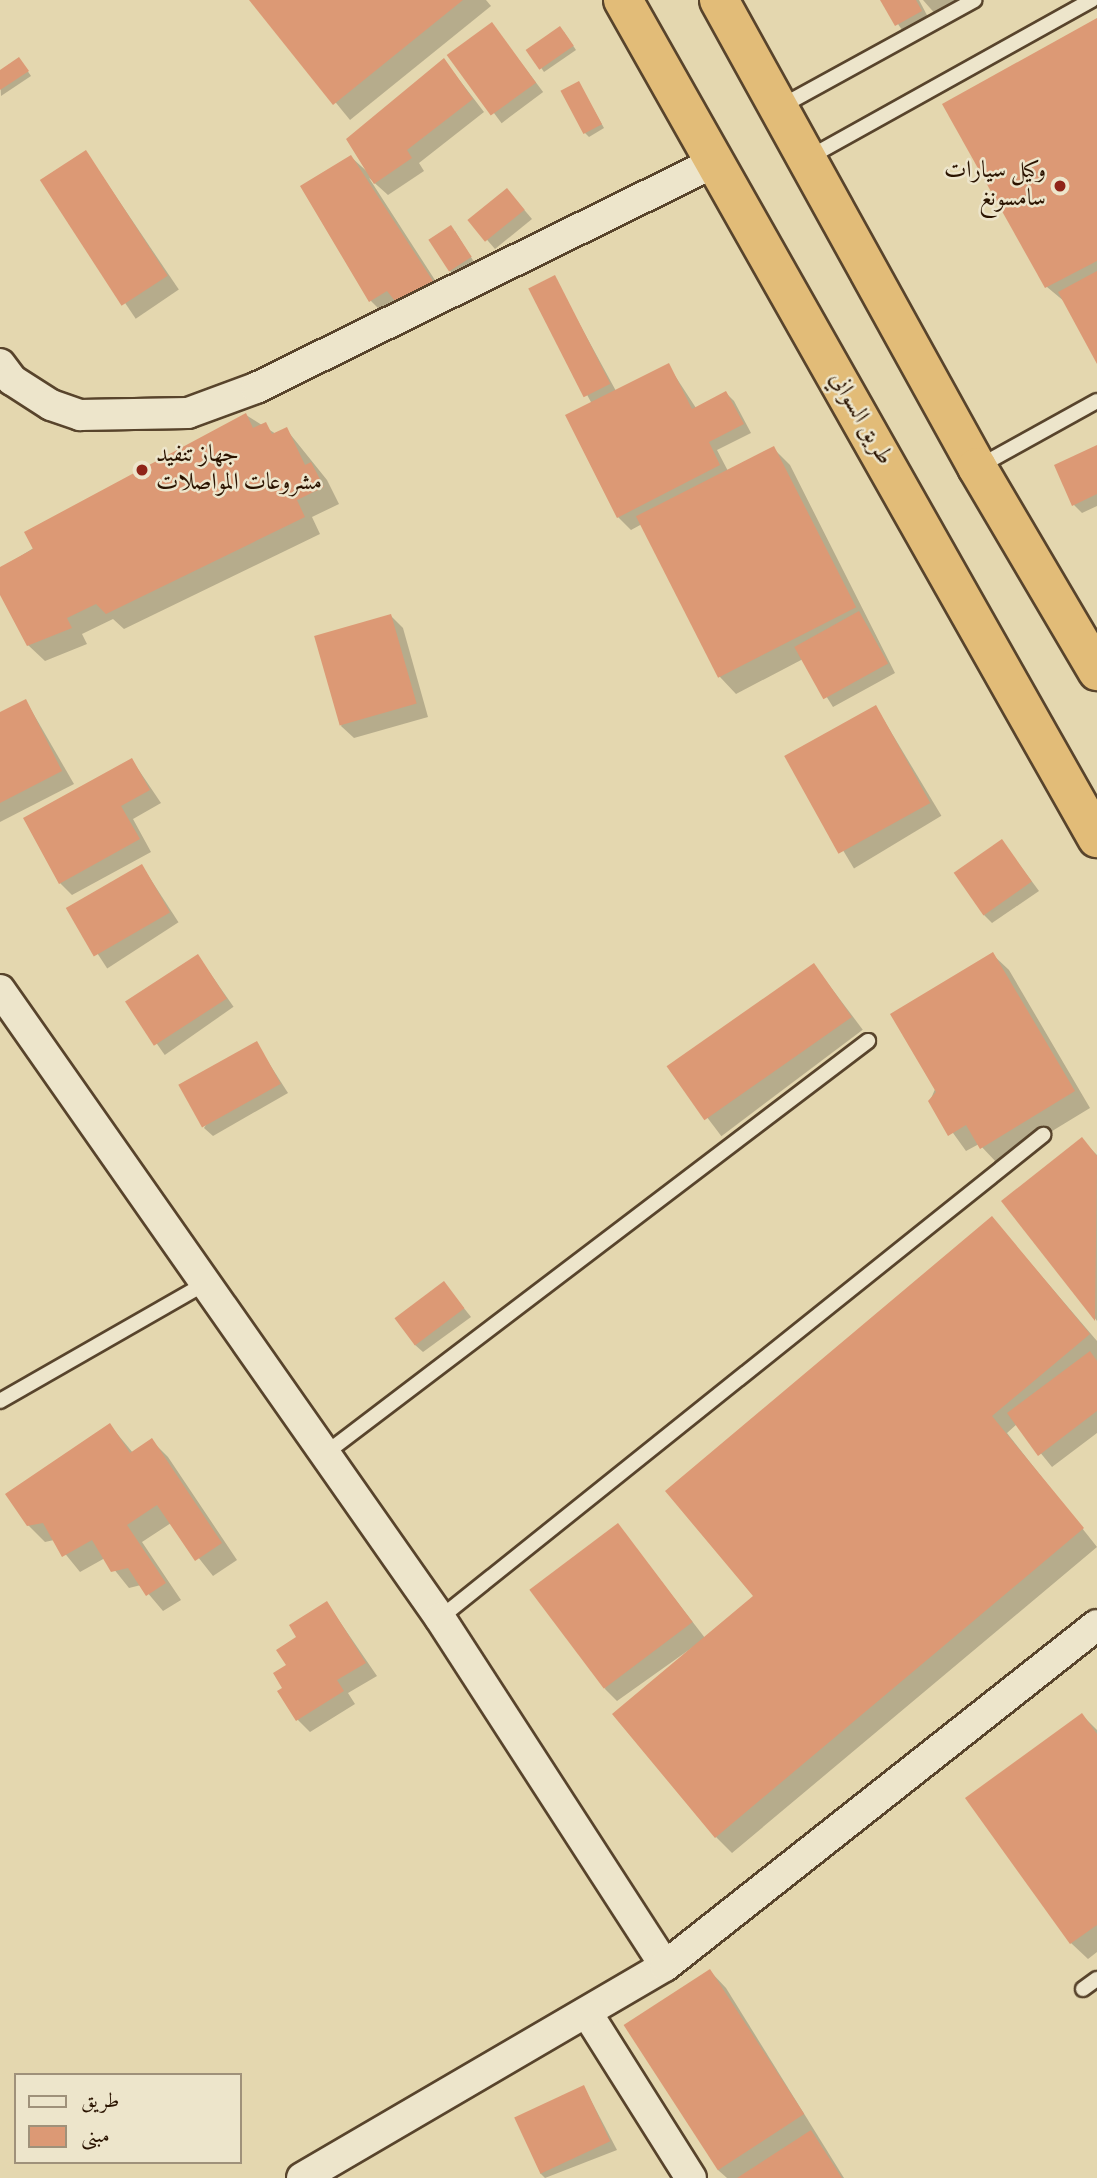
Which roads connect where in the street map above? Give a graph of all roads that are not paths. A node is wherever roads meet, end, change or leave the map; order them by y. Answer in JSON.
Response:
{"nodes":[{"id":1,"x":623,"y":0,"type":"edge"},
{"id":2,"x":719,"y":0,"type":"edge"},
{"id":3,"x":975,"y":0,"type":"edge"},
{"id":4,"x":1092,"y":0,"type":"edge"},
{"id":5,"x":778,"y":108,"type":"junction"},
{"id":6,"x":807,"y":159,"type":"junction"},
{"id":7,"x":715,"y":162,"type":"junction"},
{"id":8,"x":0,"y":364,"type":"edge"},
{"id":9,"x":1097,"y":401,"type":"edge"},
{"id":10,"x":976,"y":467,"type":"junction"},
{"id":11,"x":1097,"y":671,"type":"edge"},
{"id":12,"x":1097,"y":838,"type":"edge"},
{"id":13,"x":0,"y":990,"type":"edge"},
{"id":14,"x":868,"y":1041,"type":"dead end"},
{"id":15,"x":1043,"y":1135,"type":"dead end"},
{"id":16,"x":208,"y":1282,"type":"junction"},
{"id":17,"x":0,"y":1401,"type":"edge"},
{"id":18,"x":326,"y":1453,"type":"junction"},
{"id":19,"x":440,"y":1618,"type":"junction"},
{"id":20,"x":1097,"y":1625,"type":"edge"},
{"id":21,"x":665,"y":1966,"type":"junction"},
{"id":22,"x":1097,"y":1979,"type":"edge"},
{"id":23,"x":1083,"y":1989,"type":"dead end"},
{"id":24,"x":587,"y":2013,"type":"junction"},
{"id":25,"x":302,"y":2178,"type":"edge"},
{"id":26,"x":691,"y":2178,"type":"edge"}],
"edges":[{"from":1,"to":7,"type":"highway","name":"طريق السواني"},
{"from":2,"to":5,"type":"highway"},
{"from":3,"to":5,"type":"lane"},
{"from":4,"to":6,"type":"lane"},
{"from":5,"to":6,"type":"highway"},
{"from":6,"to":10,"type":"highway"},
{"from":7,"to":8,"type":"street"},
{"from":7,"to":12,"type":"highway","name":"طريق السواني"},
{"from":9,"to":10,"type":"lane"},
{"from":10,"to":11,"type":"highway"},
{"from":13,"to":16,"type":"street"},
{"from":14,"to":18,"type":"lane"},
{"from":15,"to":19,"type":"lane"},
{"from":16,"to":17,"type":"lane"},
{"from":16,"to":18,"type":"street"},
{"from":18,"to":19,"type":"street"},
{"from":19,"to":21,"type":"street"},
{"from":20,"to":21,"type":"street"},
{"from":21,"to":24,"type":"street"},
{"from":22,"to":23,"type":"lane"},
{"from":24,"to":25,"type":"street"},
{"from":24,"to":26,"type":"street"}]}
